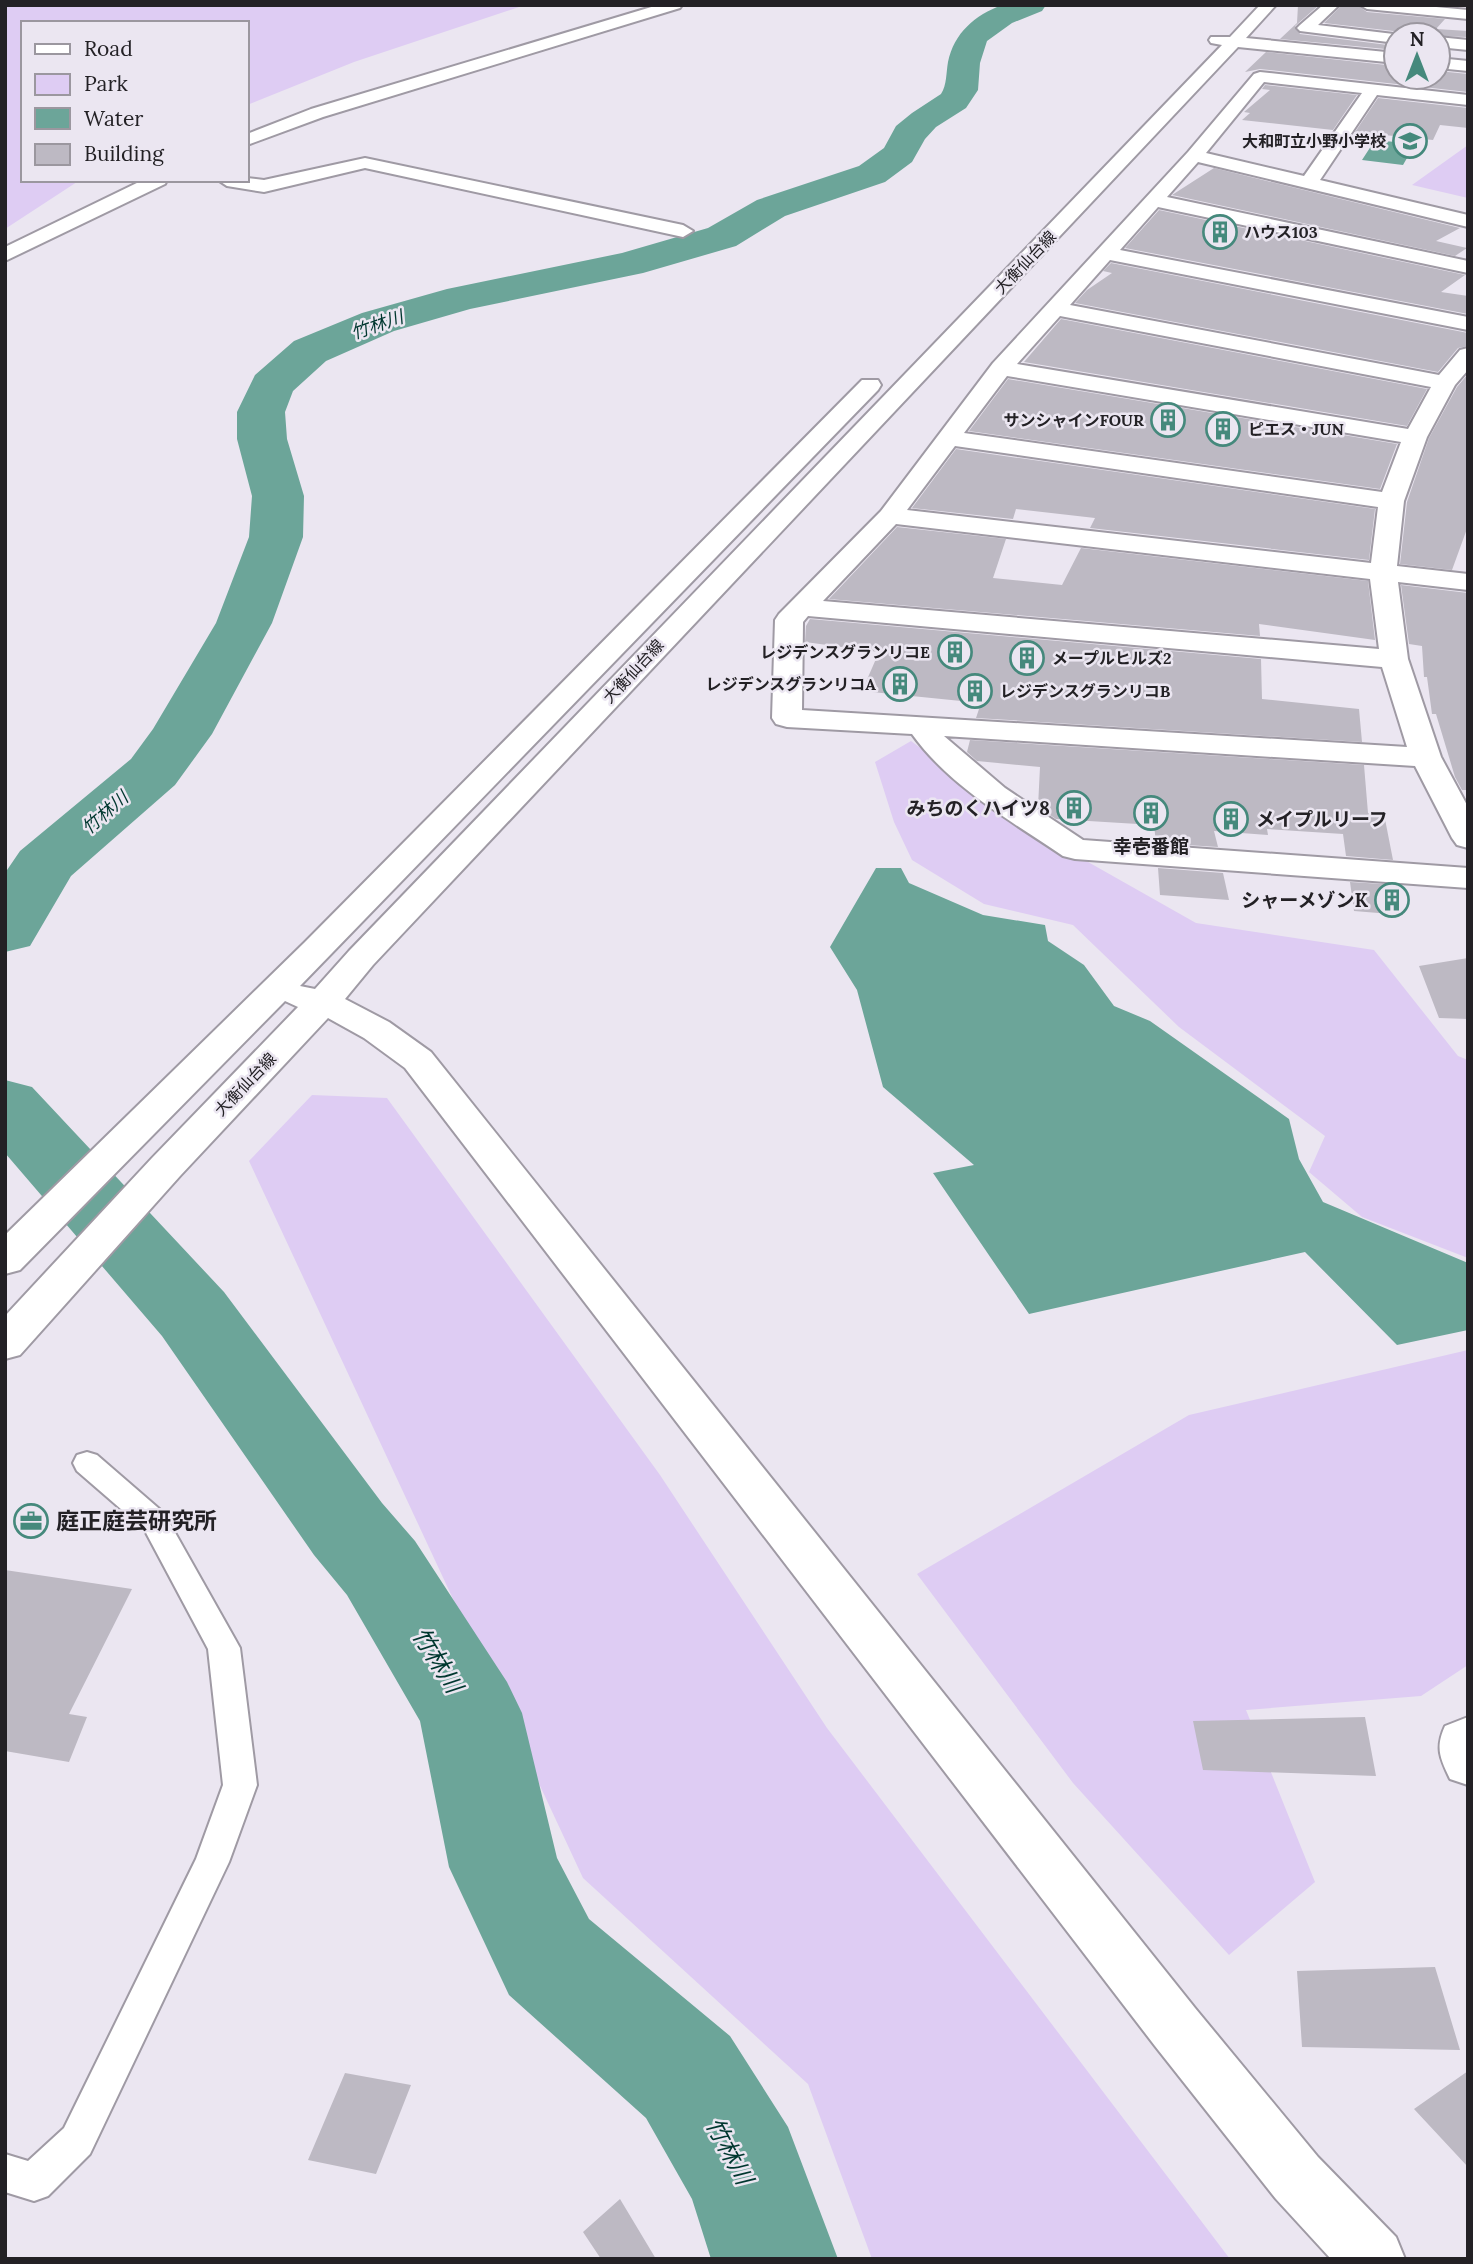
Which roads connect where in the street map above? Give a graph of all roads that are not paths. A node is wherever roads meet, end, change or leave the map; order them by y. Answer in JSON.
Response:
{"nodes":[{"id":1,"x":675,"y":5,"type":"edge"},
{"id":2,"x":1269,"y":5,"type":"edge"},
{"id":3,"x":1332,"y":5,"type":"edge"},
{"id":4,"x":1367,"y":5,"type":"edge"},
{"id":5,"x":1468,"y":15,"type":"edge"},
{"id":6,"x":1224,"y":35,"type":"junction"},
{"id":7,"x":1382,"y":36,"type":"edge"},
{"id":8,"x":1382,"y":56,"type":"edge"},
{"id":9,"x":1373,"y":89,"type":"junction"},
{"id":10,"x":1468,"y":100,"type":"edge"},
{"id":11,"x":248,"y":140,"type":"edge"},
{"id":12,"x":1194,"y":156,"type":"junction"},
{"id":13,"x":154,"y":182,"type":"edge"},
{"id":14,"x":239,"y":182,"type":"edge"},
{"id":15,"x":1309,"y":182,"type":"junction"},
{"id":16,"x":1153,"y":200,"type":"junction"},
{"id":17,"x":1468,"y":221,"type":"edge"},
{"id":18,"x":682,"y":231,"type":"dead end"},
{"id":19,"x":1106,"y":253,"type":"junction"},
{"id":20,"x":5,"y":255,"type":"edge"},
{"id":21,"x":1468,"y":267,"type":"edge"},
{"id":22,"x":1056,"y":309,"type":"junction"},
{"id":23,"x":1468,"y":324,"type":"edge"},
{"id":24,"x":920,"y":334,"type":"dead end"},
{"id":25,"x":1468,"y":355,"type":"edge"},
{"id":26,"x":892,"y":363,"type":"dead end"},
{"id":27,"x":1001,"y":368,"type":"junction"},
{"id":28,"x":1445,"y":383,"type":"junction"},
{"id":29,"x":1415,"y":437,"type":"junction"},
{"id":30,"x":949,"y":438,"type":"junction"},
{"id":31,"x":1391,"y":501,"type":"junction"},
{"id":32,"x":890,"y":516,"type":"junction"},
{"id":33,"x":1383,"y":574,"type":"junction"},
{"id":34,"x":1468,"y":582,"type":"edge"},
{"id":35,"x":800,"y":607,"type":"junction"},
{"id":36,"x":1394,"y":659,"type":"junction"},
{"id":37,"x":921,"y":726,"type":"junction"},
{"id":38,"x":1426,"y":757,"type":"junction"},
{"id":39,"x":1468,"y":838,"type":"edge"},
{"id":40,"x":1468,"y":878,"type":"edge"},
{"id":41,"x":276,"y":990,"type":"junction"},
{"id":42,"x":323,"y":1002,"type":"junction"},
{"id":43,"x":5,"y":1259,"type":"edge"},
{"id":44,"x":5,"y":1344,"type":"edge"},
{"id":45,"x":87,"y":1463,"type":"dead end"},
{"id":46,"x":1468,"y":1739,"type":"edge"},
{"id":47,"x":1468,"y":1763,"type":"edge"},
{"id":48,"x":5,"y":2173,"type":"edge"},
{"id":49,"x":1374,"y":2259,"type":"edge"}],
"edges":[{"from":1,"to":11,"type":"street"},
{"from":2,"to":6,"type":"street","name":"大衡仙台線"},
{"from":3,"to":7,"type":"street"},
{"from":4,"to":5,"type":"street"},
{"from":6,"to":8,"type":"street"},
{"from":6,"to":24,"type":"street","name":"大衡仙台線"},
{"from":6,"to":42,"type":"street","name":"大衡仙台線"},
{"from":9,"to":10,"type":"street"},
{"from":9,"to":12,"type":"street"},
{"from":9,"to":15,"type":"street"},
{"from":12,"to":15,"type":"street"},
{"from":12,"to":16,"type":"street"},
{"from":13,"to":20,"type":"street"},
{"from":14,"to":18,"type":"street"},
{"from":15,"to":17,"type":"street"},
{"from":16,"to":19,"type":"street"},
{"from":16,"to":21,"type":"street"},
{"from":19,"to":22,"type":"street"},
{"from":19,"to":23,"type":"street"},
{"from":22,"to":27,"type":"street"},
{"from":22,"to":28,"type":"street"},
{"from":25,"to":28,"type":"street"},
{"from":26,"to":41,"type":"street","name":"大衡仙台線"},
{"from":27,"to":29,"type":"street"},
{"from":27,"to":30,"type":"street"},
{"from":28,"to":29,"type":"street"},
{"from":29,"to":31,"type":"street"},
{"from":30,"to":31,"type":"street"},
{"from":30,"to":32,"type":"street"},
{"from":31,"to":33,"type":"street"},
{"from":32,"to":33,"type":"street"},
{"from":32,"to":35,"type":"street"},
{"from":33,"to":34,"type":"street"},
{"from":33,"to":36,"type":"street"},
{"from":35,"to":36,"type":"street"},
{"from":35,"to":37,"type":"street"},
{"from":36,"to":38,"type":"street"},
{"from":37,"to":38,"type":"street"},
{"from":37,"to":40,"type":"street"},
{"from":38,"to":39,"type":"street"},
{"from":41,"to":42,"type":"street"},
{"from":41,"to":43,"type":"street","name":"大衡仙台線"},
{"from":42,"to":44,"type":"street","name":"大衡仙台線"},
{"from":42,"to":49,"type":"street"},
{"from":45,"to":48,"type":"lane"},
{"from":46,"to":47,"type":"street"}]}
